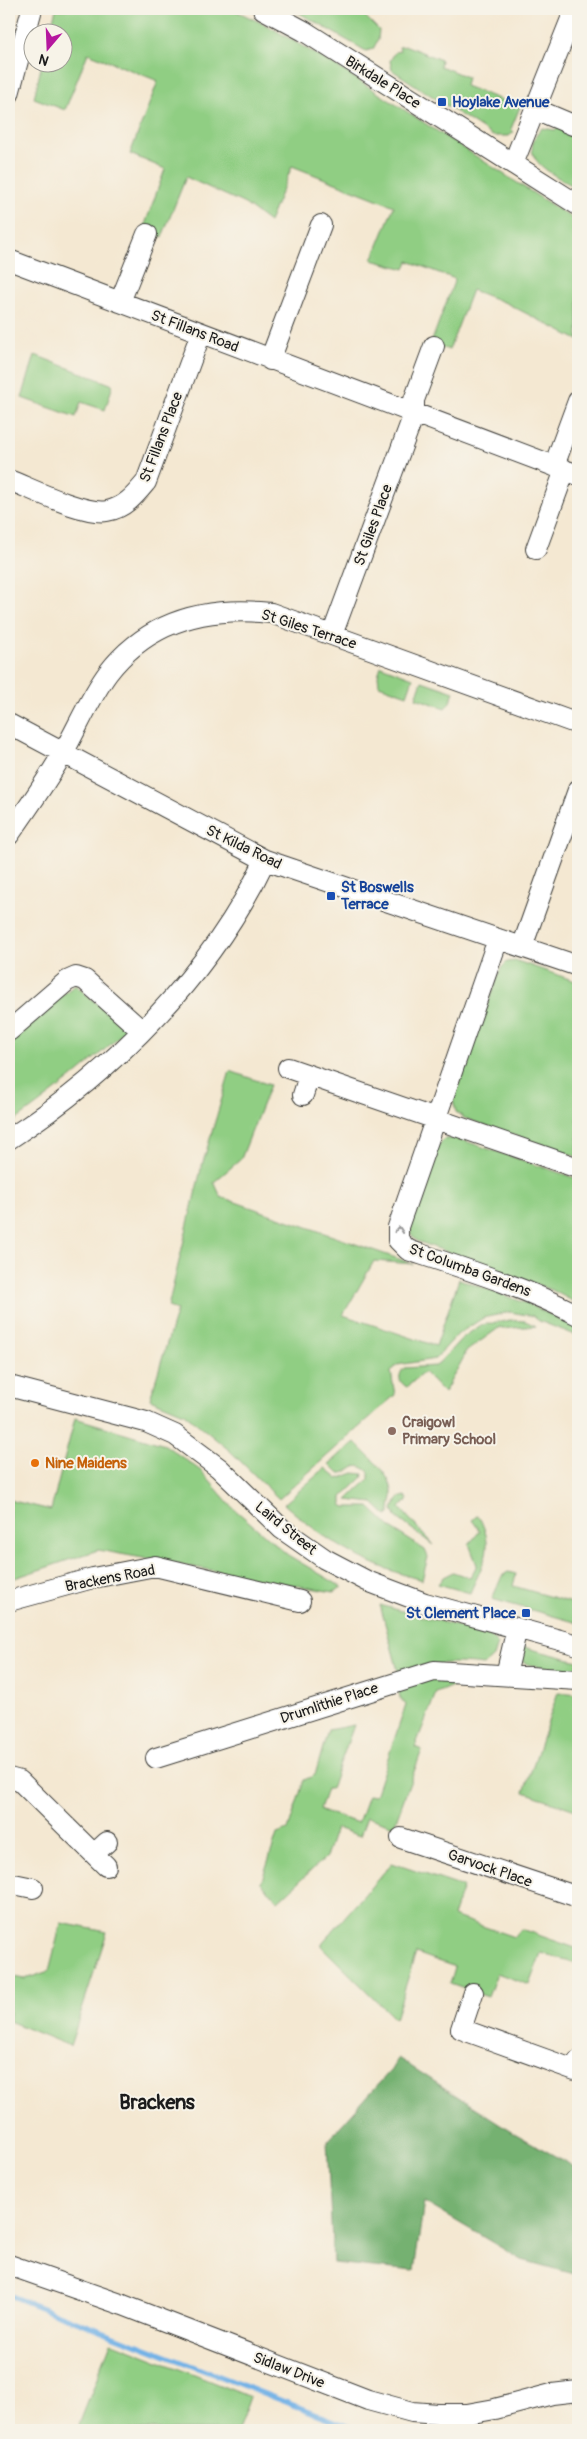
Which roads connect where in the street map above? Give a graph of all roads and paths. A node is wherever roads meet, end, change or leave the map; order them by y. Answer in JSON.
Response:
{"nodes":[{"id":1,"x":32,"y":9,"type":"edge"},
{"id":2,"x":263,"y":9,"type":"edge"},
{"id":3,"x":574,"y":9,"type":"edge"},
{"id":4,"x":9,"y":94,"type":"edge"},
{"id":5,"x":535,"y":109,"type":"junction"},
{"id":6,"x":578,"y":125,"type":"edge"},
{"id":7,"x":513,"y":164,"type":"junction"},
{"id":8,"x":578,"y":205,"type":"edge"},
{"id":9,"x":321,"y":225,"type":"dead end"},
{"id":10,"x":147,"y":234,"type":"dead end"},
{"id":11,"x":9,"y":260,"type":"edge"},
{"id":12,"x":120,"y":302,"type":"junction"},
{"id":13,"x":201,"y":333,"type":"junction"},
{"id":14,"x":434,"y":346,"type":"dead end"},
{"id":15,"x":270,"y":360,"type":"junction"},
{"id":16,"x":578,"y":401,"type":"edge"},
{"id":17,"x":414,"y":414,"type":"junction"},
{"id":18,"x":566,"y":471,"type":"edge"},
{"id":19,"x":9,"y":480,"type":"edge"},
{"id":20,"x":536,"y":549,"type":"dead end"},
{"id":21,"x":332,"y":635,"type":"junction"},
{"id":22,"x":9,"y":724,"type":"edge"},
{"id":23,"x":578,"y":724,"type":"edge"},
{"id":24,"x":64,"y":753,"type":"junction"},
{"id":25,"x":578,"y":790,"type":"edge"},
{"id":26,"x":9,"y":835,"type":"edge"},
{"id":27,"x":265,"y":860,"type":"junction"},
{"id":28,"x":498,"y":939,"type":"junction"},
{"id":29,"x":522,"y":947,"type":"junction"},
{"id":30,"x":578,"y":966,"type":"edge"},
{"id":31,"x":9,"y":1031,"type":"edge"},
{"id":32,"x":142,"y":1031,"type":"junction"},
{"id":33,"x":288,"y":1068,"type":"dead end"},
{"id":34,"x":310,"y":1076,"type":"junction"},
{"id":35,"x":303,"y":1095,"type":"dead end"},
{"id":36,"x":436,"y":1119,"type":"junction"},
{"id":37,"x":9,"y":1139,"type":"edge"},
{"id":38,"x":578,"y":1168,"type":"edge"},
{"id":39,"x":578,"y":1315,"type":"edge"},
{"id":40,"x":9,"y":1386,"type":"edge"},
{"id":41,"x":9,"y":1601,"type":"edge"},
{"id":42,"x":300,"y":1601,"type":"dead end"},
{"id":43,"x":517,"y":1628,"type":"junction"},
{"id":44,"x":578,"y":1645,"type":"edge"},
{"id":45,"x":506,"y":1675,"type":"junction"},
{"id":46,"x":578,"y":1680,"type":"edge"},
{"id":47,"x":156,"y":1758,"type":"dead end"},
{"id":48,"x":9,"y":1778,"type":"edge"},
{"id":49,"x":402,"y":1838,"type":"dead end"},
{"id":50,"x":102,"y":1854,"type":"dead end"},
{"id":51,"x":9,"y":1883,"type":"edge"},
{"id":52,"x":33,"y":1888,"type":"dead end"},
{"id":53,"x":578,"y":1898,"type":"edge"},
{"id":54,"x":473,"y":1993,"type":"dead end"},
{"id":55,"x":578,"y":2061,"type":"edge"},
{"id":56,"x":9,"y":2265,"type":"edge"},
{"id":57,"x":578,"y":2391,"type":"edge"}],
"edges":[{"from":1,"to":4,"type":"street"},
{"from":2,"to":7,"type":"street","name":"Birkdale Place"},
{"from":3,"to":5,"type":"street"},
{"from":5,"to":6,"type":"street"},
{"from":5,"to":7,"type":"street"},
{"from":7,"to":8,"type":"street","name":"Birkdale Place"},
{"from":9,"to":15,"type":"street"},
{"from":10,"to":12,"type":"street"},
{"from":11,"to":12,"type":"street","name":"St Fillans Road"},
{"from":12,"to":13,"type":"street","name":"St Fillans Road"},
{"from":13,"to":15,"type":"street","name":"St Fillans Road"},
{"from":13,"to":19,"type":"street","name":"St Fillans Place"},
{"from":14,"to":17,"type":"street"},
{"from":15,"to":17,"type":"street","name":"St Fillans Road"},
{"from":16,"to":18,"type":"street"},
{"from":17,"to":18,"type":"street","name":"St Fillans Road"},
{"from":17,"to":21,"type":"street","name":"St Giles Place"},
{"from":18,"to":20,"type":"street"},
{"from":21,"to":23,"type":"street","name":"St Giles Terrace"},
{"from":21,"to":24,"type":"street","name":"St Giles Terrace"},
{"from":22,"to":24,"type":"street","name":"St Kilda Road"},
{"from":24,"to":26,"type":"street","name":"St Giles Terrace"},
{"from":24,"to":27,"type":"street","name":"St Kilda Road"},
{"from":25,"to":29,"type":"street"},
{"from":27,"to":28,"type":"street","name":"St Kilda Road"},
{"from":27,"to":32,"type":"street"},
{"from":28,"to":29,"type":"street","name":"St Kilda Road"},
{"from":28,"to":36,"type":"street","name":"St Columba Gardens"},
{"from":29,"to":30,"type":"street","name":"St Kilda Road"},
{"from":31,"to":32,"type":"street"},
{"from":32,"to":37,"type":"street"},
{"from":33,"to":34,"type":"street"},
{"from":34,"to":35,"type":"street"},
{"from":34,"to":36,"type":"street"},
{"from":36,"to":38,"type":"street"},
{"from":39,"to":36,"type":"street","name":"St Columba Gardens","one_way":true},
{"from":40,"to":43,"type":"street","name":"Laird Street"},
{"from":41,"to":42,"type":"street","name":"Brackens Road"},
{"from":43,"to":44,"type":"street","name":"Laird Street"},
{"from":43,"to":45,"type":"street"},
{"from":45,"to":46,"type":"street","name":"Drumlithie Place"},
{"from":45,"to":47,"type":"street","name":"Drumlithie Place"},
{"from":48,"to":50,"type":"street"},
{"from":49,"to":53,"type":"street","name":"Garvock Place"},
{"from":51,"to":52,"type":"street"},
{"from":54,"to":55,"type":"street"},
{"from":56,"to":57,"type":"street","name":"Sidlaw Drive"}]}
